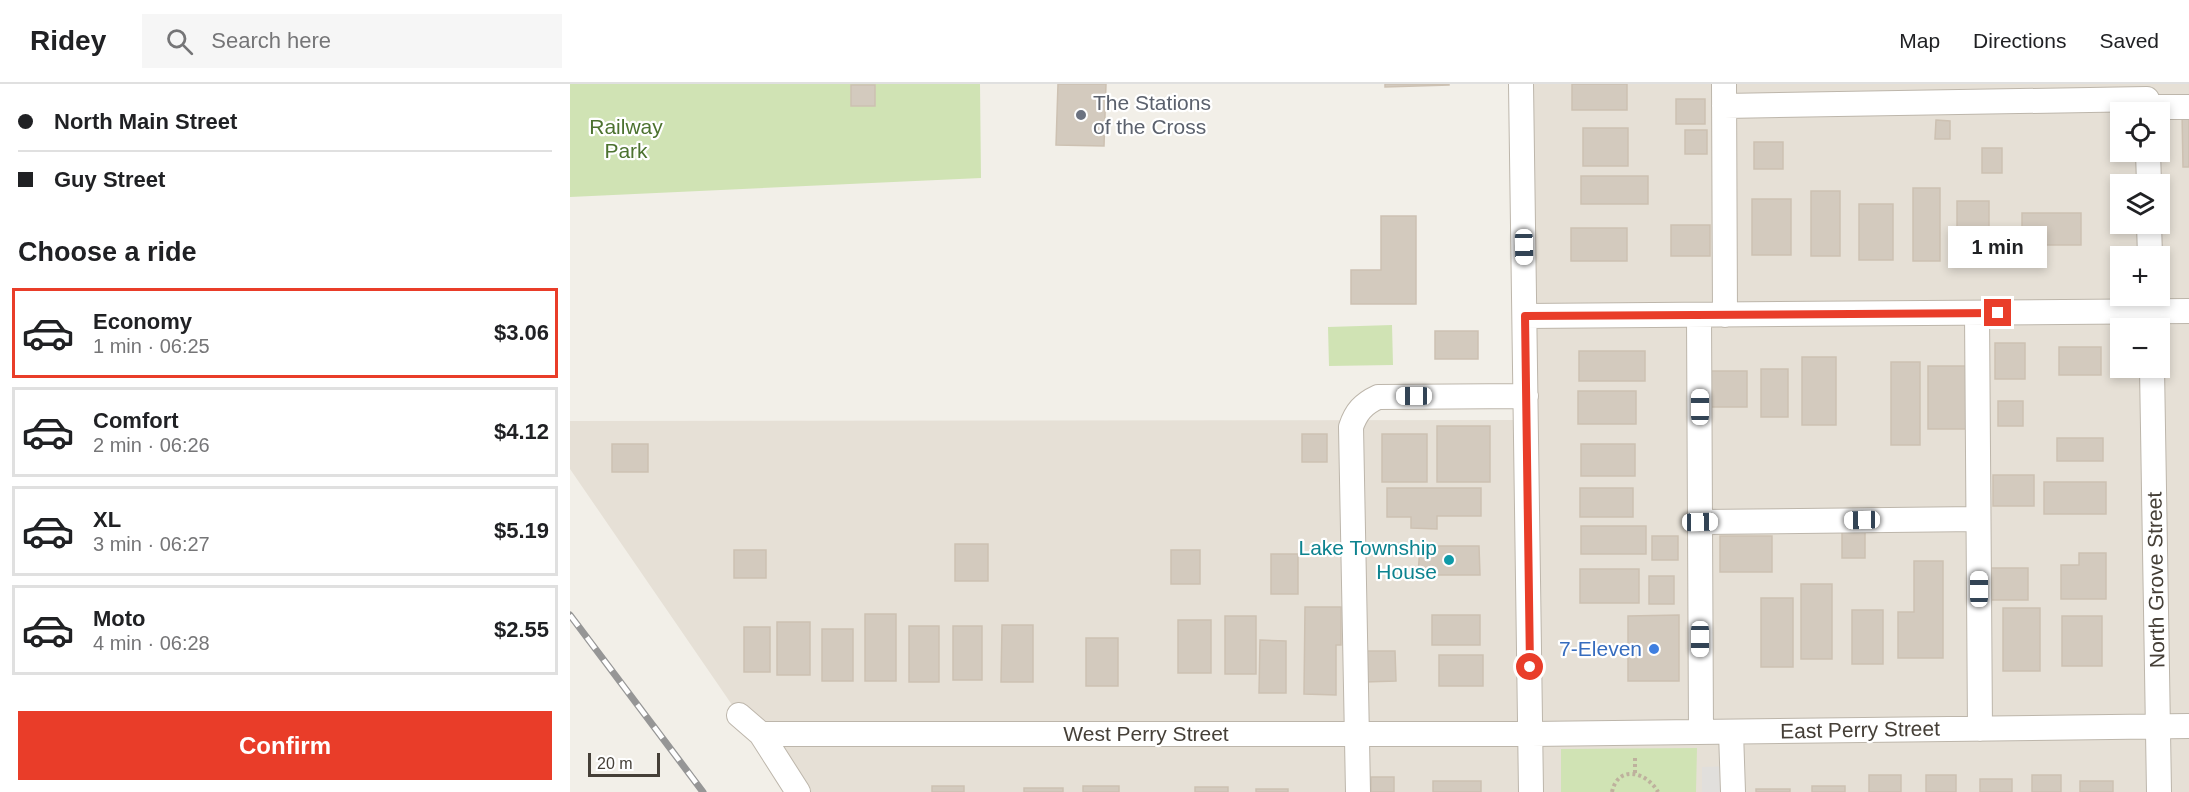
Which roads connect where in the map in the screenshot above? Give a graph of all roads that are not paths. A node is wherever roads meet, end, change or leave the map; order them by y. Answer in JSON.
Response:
{"nodes":[{"id":1,"x":1521,"y":84,"type":"edge"},
{"id":2,"x":1724,"y":95,"type":"edge"},
{"id":3,"x":2147,"y":101,"type":"edge"},
{"id":4,"x":2189,"y":107,"type":"edge"},
{"id":5,"x":2189,"y":311,"type":"edge"},
{"id":6,"x":2151,"y":312,"type":"edge"},
{"id":7,"x":1977,"y":313,"type":"junction"},
{"id":8,"x":1699,"y":315,"type":"junction"},
{"id":9,"x":1725,"y":315,"type":"junction"},
{"id":10,"x":1525,"y":316,"type":"junction"},
{"id":11,"x":2152,"y":378,"type":"edge"},
{"id":12,"x":1526,"y":396,"type":"junction"},
{"id":13,"x":1978,"y":519,"type":"junction"},
{"id":14,"x":1700,"y":522,"type":"junction"},
{"id":15,"x":739,"y":715,"type":"dead end"},
{"id":16,"x":2158,"y":726,"type":"junction"},
{"id":17,"x":2189,"y":726,"type":"edge"},
{"id":18,"x":1980,"y":729,"type":"junction"},
{"id":19,"x":1701,"y":732,"type":"junction"},
{"id":20,"x":1731,"y":732,"type":"junction"},
{"id":21,"x":761,"y":734,"type":"junction"},
{"id":22,"x":1357,"y":734,"type":"junction"},
{"id":23,"x":1531,"y":734,"type":"junction"},
{"id":24,"x":798,"y":792,"type":"edge"},
{"id":25,"x":1358,"y":792,"type":"edge"},
{"id":26,"x":1532,"y":792,"type":"edge"},
{"id":27,"x":1733,"y":792,"type":"edge"},
{"id":28,"x":2159,"y":792,"type":"edge"}],
"edges":[{"from":1,"to":10,"type":"street"},
{"from":2,"to":3,"type":"street"},
{"from":2,"to":9,"type":"street"},
{"from":3,"to":4,"type":"street"},
{"from":5,"to":6,"type":"street"},
{"from":6,"to":7,"type":"street"},
{"from":7,"to":9,"type":"street"},
{"from":7,"to":13,"type":"street"},
{"from":8,"to":9,"type":"street"},
{"from":8,"to":10,"type":"street"},
{"from":8,"to":14,"type":"street"},
{"from":10,"to":12,"type":"street"},
{"from":11,"to":16,"type":"street","name":"North Grove Street"},
{"from":12,"to":22,"type":"street"},
{"from":12,"to":23,"type":"street"},
{"from":13,"to":14,"type":"street"},
{"from":13,"to":18,"type":"street"},
{"from":14,"to":19,"type":"street"},
{"from":15,"to":21,"type":"street"},
{"from":16,"to":17,"type":"street","name":"East Perry Street"},
{"from":16,"to":18,"type":"street","name":"East Perry Street"},
{"from":16,"to":28,"type":"street","name":"North Grove Street"},
{"from":18,"to":20,"type":"street","name":"East Perry Street"},
{"from":19,"to":20,"type":"street","name":"East Perry Street"},
{"from":19,"to":23,"type":"street","name":"East Perry Street"},
{"from":20,"to":27,"type":"street"},
{"from":21,"to":22,"type":"street","name":"West Perry Street"},
{"from":21,"to":24,"type":"street"},
{"from":22,"to":23,"type":"street","name":"West Perry Street"},
{"from":22,"to":25,"type":"street"},
{"from":23,"to":26,"type":"street"}]}
